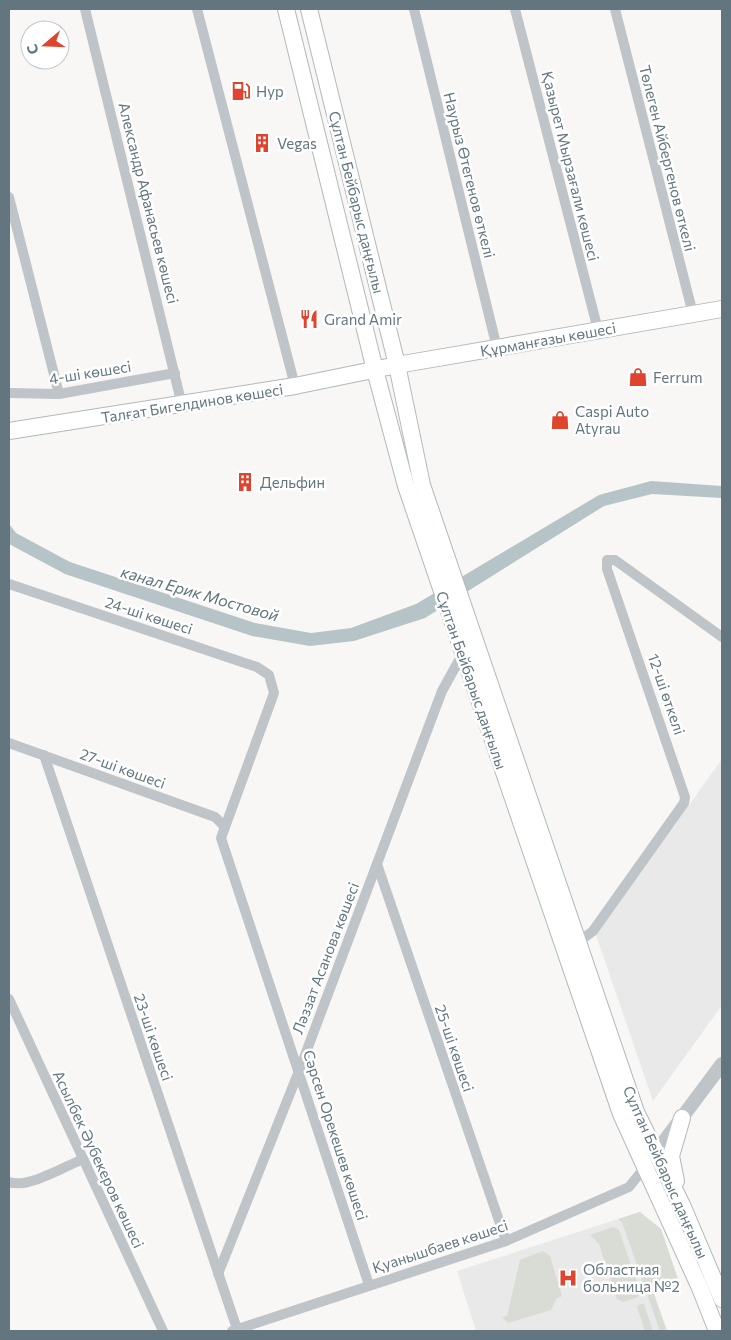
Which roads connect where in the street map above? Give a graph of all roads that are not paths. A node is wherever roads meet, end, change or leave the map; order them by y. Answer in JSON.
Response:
{"nodes":[{"id":1,"x":85,"y":9,"type":"edge"},
{"id":2,"x":197,"y":9,"type":"edge"},
{"id":3,"x":286,"y":9,"type":"edge"},
{"id":4,"x":310,"y":9,"type":"edge"},
{"id":5,"x":414,"y":9,"type":"edge"},
{"id":6,"x":515,"y":9,"type":"edge"},
{"id":7,"x":615,"y":9,"type":"edge"},
{"id":8,"x":9,"y":197,"type":"edge"},
{"id":9,"x":722,"y":308,"type":"edge"},
{"id":10,"x":693,"y":314,"type":"junction"},
{"id":11,"x":598,"y":330,"type":"junction"},
{"id":12,"x":391,"y":340,"type":"junction"},
{"id":13,"x":497,"y":348,"type":"junction"},
{"id":14,"x":370,"y":351,"type":"junction"},
{"id":15,"x":425,"y":360,"type":"junction"},
{"id":16,"x":397,"y":365,"type":"junction"},
{"id":17,"x":375,"y":370,"type":"junction"},
{"id":18,"x":175,"y":373,"type":"junction"},
{"id":19,"x":350,"y":375,"type":"junction"},
{"id":20,"x":295,"y":386,"type":"junction"},
{"id":21,"x":9,"y":394,"type":"edge"},
{"id":22,"x":59,"y":394,"type":"junction"},
{"id":23,"x":382,"y":399,"type":"junction"},
{"id":24,"x":404,"y":399,"type":"junction"},
{"id":25,"x":182,"y":405,"type":"junction"},
{"id":26,"x":9,"y":431,"type":"edge"},
{"id":27,"x":9,"y":584,"type":"edge"},
{"id":28,"x":722,"y":637,"type":"edge"},
{"id":29,"x":463,"y":653,"type":"junction"},
{"id":30,"x":273,"y":683,"type":"joint"},
{"id":31,"x":9,"y":744,"type":"edge"},
{"id":32,"x":44,"y":755,"type":"junction"},
{"id":33,"x":224,"y":826,"type":"junction"},
{"id":34,"x":377,"y":864,"type":"junction"},
{"id":35,"x":577,"y":943,"type":"junction"},
{"id":36,"x":10,"y":1003,"type":"edge"},
{"id":37,"x":722,"y":1064,"type":"edge"},
{"id":38,"x":299,"y":1071,"type":"junction"},
{"id":39,"x":682,"y":1118,"type":"junction"},
{"id":40,"x":656,"y":1153,"type":"junction"},
{"id":41,"x":83,"y":1159,"type":"junction"},
{"id":42,"x":645,"y":1166,"type":"junction"},
{"id":43,"x":9,"y":1182,"type":"edge"},
{"id":44,"x":682,"y":1205,"type":"junction"},
{"id":45,"x":506,"y":1241,"type":"junction"},
{"id":46,"x":218,"y":1274,"type":"junction"},
{"id":47,"x":369,"y":1285,"type":"junction"},
{"id":48,"x":721,"y":1295,"type":"edge"},
{"id":49,"x":234,"y":1330,"type":"edge"},
{"id":50,"x":163,"y":1331,"type":"edge"},
{"id":51,"x":717,"y":1331,"type":"edge"}],
"edges":[{"from":1,"to":18,"type":"street","name":"Александр Афанасьев көшесі"},
{"from":2,"to":20,"type":"street"},
{"from":3,"to":14,"type":"main road","name":"Сұлтан Бейбарыс даңғылы"},
{"from":4,"to":12,"type":"main road","name":"Сұлтан Бейбарыс даңғылы"},
{"from":5,"to":13,"type":"street","name":"Наурыз Өтегенов өткелі"},
{"from":6,"to":11,"type":"street","name":"Қазырет Мырзағали көшесі"},
{"from":7,"to":10,"type":"street","name":"Төлеген Айбергенов өткелі"},
{"from":8,"to":22,"type":"street"},
{"from":9,"to":10,"type":"main road","name":"Құрманғазы көшесі"},
{"from":10,"to":11,"type":"main road","name":"Құрманғазы көшесі"},
{"from":11,"to":13,"type":"main road","name":"Құрманғазы көшесі"},
{"from":12,"to":15,"type":"main road"},
{"from":12,"to":16,"type":"main road","name":"Сұлтан Бейбарыс даңғылы"},
{"from":13,"to":15,"type":"main road","name":"Құрманғазы көшесі"},
{"from":14,"to":17,"type":"main road","name":"Сұлтан Бейбарыс даңғылы"},
{"from":14,"to":19,"type":"main road"},
{"from":15,"to":16,"type":"main road","name":"Құрманғазы көшесі"},
{"from":15,"to":24,"type":"main road"},
{"from":16,"to":17,"type":"main road","name":"Құрманғазы көшесі"},
{"from":16,"to":24,"type":"main road","name":"Сұлтан Бейбарыс даңғылы"},
{"from":17,"to":19,"type":"main road","name":"Талғат Бигелдинов көшесі"},
{"from":17,"to":23,"type":"main road","name":"Сұлтан Бейбарыс даңғылы"},
{"from":18,"to":22,"type":"street","name":"4-ші көшесі"},
{"from":18,"to":25,"type":"street","name":"Александр Афанасьев көшесі"},
{"from":19,"to":20,"type":"main road","name":"Талғат Бигелдинов көшесі"},
{"from":19,"to":23,"type":"main road"},
{"from":20,"to":25,"type":"main road","name":"Талғат Бигелдинов көшесі"},
{"from":21,"to":22,"type":"street","name":"4-ші көшесі"},
{"from":23,"to":29,"type":"main road","name":"Сұлтан Бейбарыс даңғылы"},
{"from":24,"to":35,"type":"main road","name":"Сұлтан Бейбарыс даңғылы"},
{"from":25,"to":26,"type":"main road","name":"Талғат Бигелдинов көшесі"},
{"from":27,"to":30,"type":"street","name":"24-ші көшесі"},
{"from":28,"to":35,"type":"street","name":"12-ші өткелі"},
{"from":29,"to":34,"type":"street","name":"Ләззат Асанова көшесі"},
{"from":29,"to":42,"type":"main road","name":"Сұлтан Бейбарыс даңғылы"},
{"from":30,"to":33,"type":"street","name":"Сәрсен Орекешев көшесі"},
{"from":31,"to":32,"type":"street","name":"27-ші көшесі"},
{"from":32,"to":33,"type":"street","name":"27-ші көшесі"},
{"from":32,"to":46,"type":"street","name":"23-ші көшесі"},
{"from":33,"to":38,"type":"street","name":"Сәрсен Орекешев көшесі"},
{"from":34,"to":38,"type":"street","name":"Ләззат Асанова көшесі"},
{"from":34,"to":45,"type":"street","name":"25-ші көшесі"},
{"from":35,"to":40,"type":"main road","name":"Сұлтан Бейбарыс даңғылы"},
{"from":36,"to":41,"type":"street","name":"Асылбек Әубекеров көшесі"},
{"from":37,"to":39,"type":"street"},
{"from":38,"to":46,"type":"street","name":"Ләззат Асанова көшесі"},
{"from":38,"to":47,"type":"street","name":"Сәрсен Орекешев көшесі"},
{"from":39,"to":40,"type":"street"},
{"from":39,"to":44,"type":"main road"},
{"from":40,"to":42,"type":"street"},
{"from":40,"to":44,"type":"main road","name":"Сұлтан Бейбарыс даңғылы"},
{"from":41,"to":43,"type":"street"},
{"from":41,"to":50,"type":"street","name":"Асылбек Әубекеров көшесі"},
{"from":42,"to":45,"type":"street","name":"Қуанышбаев көшесі"},
{"from":42,"to":51,"type":"main road","name":"Сұлтан Бейбарыс даңғылы"},
{"from":44,"to":48,"type":"main road","name":"Сұлтан Бейбарыс даңғылы"},
{"from":45,"to":47,"type":"street","name":"Қуанышбаев көшесі"},
{"from":46,"to":49,"type":"street","name":"23-ші көшесі"},
{"from":47,"to":49,"type":"street","name":"Қуанышбаев көшесі"}]}
